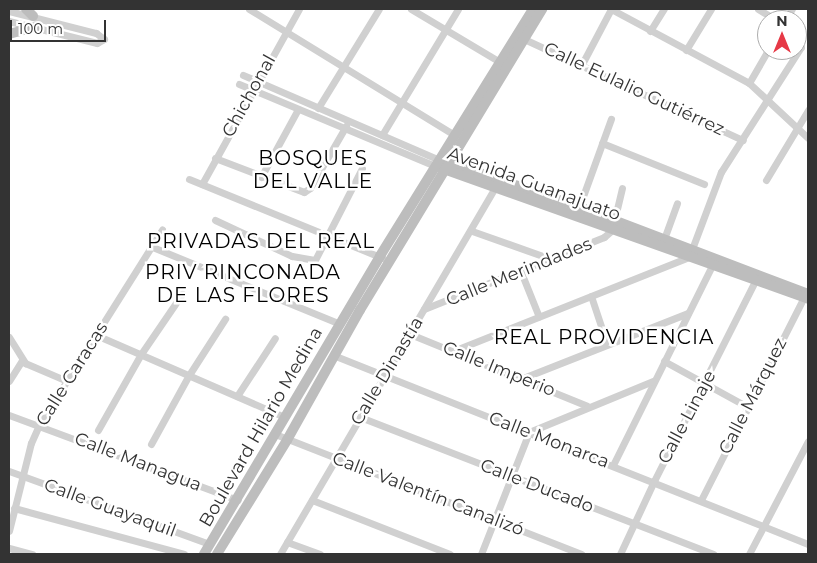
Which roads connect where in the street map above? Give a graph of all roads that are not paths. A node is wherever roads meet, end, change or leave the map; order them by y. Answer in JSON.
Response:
{"nodes":[{"id":1,"x":248,"y":9,"type":"edge"},
{"id":2,"x":299,"y":9,"type":"edge"},
{"id":3,"x":378,"y":9,"type":"edge"},
{"id":4,"x":411,"y":9,"type":"edge"},
{"id":5,"x":458,"y":9,"type":"edge"},
{"id":6,"x":532,"y":9,"type":"edge"},
{"id":7,"x":542,"y":9,"type":"edge"},
{"id":8,"x":611,"y":9,"type":"edge"},
{"id":9,"x":664,"y":9,"type":"edge"},
{"id":10,"x":711,"y":9,"type":"edge"},
{"id":11,"x":9,"y":11,"type":"edge"},
{"id":12,"x":32,"y":17,"type":"edge"},
{"id":13,"x":9,"y":21,"type":"edge"},
{"id":14,"x":445,"y":29,"type":"junction"},
{"id":15,"x":286,"y":30,"type":"junction"},
{"id":16,"x":650,"y":31,"type":"junction"},
{"id":17,"x":9,"y":34,"type":"edge"},
{"id":18,"x":524,"y":39,"type":"junction"},
{"id":19,"x":686,"y":50,"type":"junction"},
{"id":20,"x":762,"y":60,"type":"edge"},
{"id":21,"x":794,"y":60,"type":"edge"},
{"id":22,"x":500,"y":62,"type":"junction"},
{"id":23,"x":582,"y":64,"type":"junction"},
{"id":24,"x":342,"y":66,"type":"junction"},
{"id":25,"x":242,"y":75,"type":"dead end"},
{"id":26,"x":257,"y":82,"type":"junction"},
{"id":27,"x":749,"y":83,"type":"junction"},
{"id":28,"x":239,"y":84,"type":"dead end"},
{"id":29,"x":252,"y":90,"type":"junction"},
{"id":30,"x":770,"y":101,"type":"junction"},
{"id":31,"x":402,"y":104,"type":"junction"},
{"id":32,"x":318,"y":108,"type":"junction"},
{"id":33,"x":298,"y":109,"type":"junction"},
{"id":34,"x":808,"y":110,"type":"edge"},
{"id":35,"x":611,"y":119,"type":"dead end"},
{"id":36,"x":348,"y":121,"type":"junction"},
{"id":37,"x":344,"y":128,"type":"junction"},
{"id":38,"x":797,"y":128,"type":"junction"},
{"id":39,"x":382,"y":135,"type":"junction"},
{"id":40,"x":455,"y":135,"type":"junction"},
{"id":41,"x":808,"y":138,"type":"edge"},
{"id":42,"x":743,"y":140,"type":"junction"},
{"id":43,"x":602,"y":143,"type":"junction"},
{"id":44,"x":215,"y":158,"type":"junction"},
{"id":45,"x":442,"y":164,"type":"junction"},
{"id":46,"x":362,"y":168,"type":"dead end"},
{"id":47,"x":262,"y":177,"type":"junction"},
{"id":48,"x":189,"y":179,"type":"dead end"},
{"id":49,"x":766,"y":180,"type":"dead end"},
{"id":50,"x":202,"y":184,"type":"junction"},
{"id":51,"x":704,"y":184,"type":"dead end"},
{"id":52,"x":496,"y":188,"type":"junction"},
{"id":53,"x":622,"y":188,"type":"dead end"},
{"id":54,"x":677,"y":202,"type":"dead end"},
{"id":55,"x":577,"y":212,"type":"junction"},
{"id":56,"x":215,"y":220,"type":"dead end"},
{"id":57,"x":613,"y":225,"type":"junction"},
{"id":58,"x":162,"y":230,"type":"dead end"},
{"id":59,"x":472,"y":231,"type":"junction"},
{"id":60,"x":326,"y":235,"type":"junction"},
{"id":61,"x":664,"y":240,"type":"junction"},
{"id":62,"x":150,"y":246,"type":"junction"},
{"id":63,"x":691,"y":253,"type":"junction"},
{"id":64,"x":384,"y":258,"type":"junction"},
{"id":65,"x":551,"y":259,"type":"junction"},
{"id":66,"x":712,"y":266,"type":"junction"},
{"id":67,"x":521,"y":272,"type":"junction"},
{"id":68,"x":756,"y":281,"type":"junction"},
{"id":69,"x":182,"y":294,"type":"dead end"},
{"id":70,"x":591,"y":296,"type":"junction"},
{"id":71,"x":807,"y":296,"type":"edge"},
{"id":72,"x":424,"y":310,"type":"junction"},
{"id":73,"x":688,"y":313,"type":"junction"},
{"id":74,"x":540,"y":316,"type":"junction"},
{"id":75,"x":226,"y":318,"type":"dead end"},
{"id":76,"x":340,"y":324,"type":"junction"},
{"id":77,"x":410,"y":334,"type":"junction"},
{"id":78,"x":96,"y":335,"type":"junction"},
{"id":79,"x":9,"y":337,"type":"edge"},
{"id":80,"x":276,"y":338,"type":"dead end"},
{"id":81,"x":607,"y":344,"type":"junction"},
{"id":82,"x":453,"y":351,"type":"junction"},
{"id":83,"x":141,"y":354,"type":"junction"},
{"id":84,"x":333,"y":356,"type":"junction"},
{"id":85,"x":22,"y":360,"type":"junction"},
{"id":86,"x":664,"y":361,"type":"junction"},
{"id":87,"x":189,"y":375,"type":"junction"},
{"id":88,"x":384,"y":375,"type":"junction"},
{"id":89,"x":523,"y":378,"type":"junction"},
{"id":90,"x":9,"y":381,"type":"edge"},
{"id":91,"x":67,"y":381,"type":"junction"},
{"id":92,"x":653,"y":381,"type":"junction"},
{"id":93,"x":705,"y":383,"type":"junction"},
{"id":94,"x":237,"y":396,"type":"junction"},
{"id":95,"x":587,"y":406,"type":"junction"},
{"id":96,"x":746,"y":406,"type":"junction"},
{"id":97,"x":9,"y":415,"type":"edge"},
{"id":98,"x":285,"y":417,"type":"junction"},
{"id":99,"x":360,"y":417,"type":"junction"},
{"id":100,"x":39,"y":425,"type":"junction"},
{"id":101,"x":98,"y":430,"type":"dead end"},
{"id":102,"x":529,"y":432,"type":"junction"},
{"id":103,"x":275,"y":434,"type":"junction"},
{"id":104,"x":287,"y":440,"type":"junction"},
{"id":105,"x":808,"y":441,"type":"edge"},
{"id":106,"x":152,"y":444,"type":"dead end"},
{"id":107,"x":335,"y":457,"type":"junction"},
{"id":108,"x":613,"y":465,"type":"junction"},
{"id":109,"x":9,"y":471,"type":"edge"},
{"id":110,"x":22,"y":476,"type":"junction"},
{"id":111,"x":511,"y":476,"type":"junction"},
{"id":112,"x":654,"y":481,"type":"junction"},
{"id":113,"x":238,"y":500,"type":"junction"},
{"id":114,"x":312,"y":500,"type":"junction"},
{"id":115,"x":701,"y":500,"type":"junction"},
{"id":116,"x":14,"y":508,"type":"junction"},
{"id":117,"x":494,"y":520,"type":"junction"},
{"id":118,"x":634,"y":524,"type":"junction"},
{"id":119,"x":764,"y":526,"type":"junction"},
{"id":120,"x":9,"y":531,"type":"edge"},
{"id":121,"x":287,"y":542,"type":"junction"},
{"id":122,"x":210,"y":544,"type":"junction"},
{"id":123,"x":808,"y":544,"type":"edge"},
{"id":124,"x":9,"y":548,"type":"edge"},
{"id":125,"x":32,"y":554,"type":"edge"},
{"id":126,"x":184,"y":554,"type":"edge"},
{"id":127,"x":204,"y":554,"type":"edge"},
{"id":128,"x":217,"y":554,"type":"edge"},
{"id":129,"x":280,"y":554,"type":"edge"},
{"id":130,"x":320,"y":554,"type":"edge"},
{"id":131,"x":450,"y":554,"type":"edge"},
{"id":132,"x":481,"y":554,"type":"edge"},
{"id":133,"x":581,"y":554,"type":"edge"},
{"id":134,"x":620,"y":554,"type":"edge"},
{"id":135,"x":713,"y":554,"type":"edge"},
{"id":136,"x":749,"y":554,"type":"edge"}],
"edges":[{"from":1,"to":15,"type":"street"},
{"from":2,"to":15,"type":"street","name":"Chichonal"},
{"from":3,"to":24,"type":"street"},
{"from":4,"to":14,"type":"street"},
{"from":5,"to":14,"type":"street"},
{"from":6,"to":22,"type":"main road","name":"Boulevard Hilario Medina"},
{"from":7,"to":18,"type":"main road","name":"Boulevard Hilario Medina"},
{"from":8,"to":16,"type":"street"},
{"from":8,"to":23,"type":"street"},
{"from":9,"to":16,"type":"street"},
{"from":10,"to":19,"type":"street"},
{"from":11,"to":12,"type":"street"},
{"from":12,"to":12,"type":"street"},
{"from":12,"to":13,"type":"street"},
{"from":12,"to":17,"type":"main road"},
{"from":14,"to":22,"type":"street"},
{"from":14,"to":31,"type":"street"},
{"from":15,"to":24,"type":"street"},
{"from":15,"to":26,"type":"street","name":"Chichonal"},
{"from":16,"to":19,"type":"street"},
{"from":18,"to":23,"type":"street","name":"Calle Eulalio Gutiérrez"},
{"from":18,"to":45,"type":"main road","name":"Boulevard Hilario Medina"},
{"from":19,"to":27,"type":"street"},
{"from":20,"to":27,"type":"street"},
{"from":21,"to":30,"type":"street"},
{"from":22,"to":40,"type":"main road","name":"Boulevard Hilario Medina"},
{"from":23,"to":42,"type":"street","name":"Calle Eulalio Gutiérrez"},
{"from":24,"to":31,"type":"street"},
{"from":24,"to":32,"type":"street"},
{"from":25,"to":26,"type":"street","name":"Avenida Guanajuato"},
{"from":26,"to":29,"type":"street","name":"Chichonal"},
{"from":26,"to":32,"type":"street","name":"Avenida Guanajuato"},
{"from":27,"to":30,"type":"street"},
{"from":28,"to":29,"type":"street","name":"Avenida Guanajuato"},
{"from":29,"to":33,"type":"street","name":"Avenida Guanajuato"},
{"from":29,"to":44,"type":"street","name":"Chichonal"},
{"from":30,"to":38,"type":"street"},
{"from":30,"to":42,"type":"street"},
{"from":31,"to":39,"type":"street"},
{"from":31,"to":40,"type":"street"},
{"from":32,"to":36,"type":"street","name":"Avenida Guanajuato"},
{"from":33,"to":37,"type":"street","name":"Avenida Guanajuato"},
{"from":33,"to":47,"type":"street"},
{"from":34,"to":38,"type":"street"},
{"from":35,"to":43,"type":"street"},
{"from":36,"to":37,"type":"street"},
{"from":36,"to":39,"type":"street","name":"Avenida Guanajuato"},
{"from":37,"to":45,"type":"street","name":"Avenida Guanajuato"},
{"from":37,"to":47,"type":"street"},
{"from":38,"to":41,"type":"street"},
{"from":38,"to":49,"type":"street"},
{"from":39,"to":45,"type":"street","name":"Avenida Guanajuato"},
{"from":40,"to":45,"type":"main road","name":"Boulevard Hilario Medina"},
{"from":42,"to":63,"type":"street"},
{"from":43,"to":51,"type":"street"},
{"from":43,"to":55,"type":"street"},
{"from":44,"to":47,"type":"street"},
{"from":44,"to":50,"type":"street","name":"Chichonal"},
{"from":45,"to":52,"type":"main road","name":"Avenida Guanajuato"},
{"from":45,"to":55,"type":"main road","name":"Avenida Guanajuato"},
{"from":45,"to":64,"type":"main road","name":"Boulevard Hilario Medina"},
{"from":46,"to":60,"type":"street"},
{"from":48,"to":50,"type":"street"},
{"from":50,"to":60,"type":"street"},
{"from":52,"to":55,"type":"main road","name":"Avenida Guanajuato"},
{"from":52,"to":59,"type":"street","name":"Calle Dinastía"},
{"from":53,"to":57,"type":"street"},
{"from":54,"to":61,"type":"street"},
{"from":55,"to":57,"type":"main road","name":"Avenida Guanajuato"},
{"from":56,"to":60,"type":"street"},
{"from":57,"to":61,"type":"main road","name":"Avenida Guanajuato"},
{"from":57,"to":63,"type":"main road","name":"Avenida Guanajuato"},
{"from":57,"to":65,"type":"street","name":"Calle Merindades"},
{"from":58,"to":62,"type":"street","name":"Calle Caracas"},
{"from":59,"to":65,"type":"street"},
{"from":59,"to":72,"type":"street","name":"Calle Dinastía"},
{"from":60,"to":64,"type":"street"},
{"from":61,"to":63,"type":"main road","name":"Avenida Guanajuato"},
{"from":62,"to":76,"type":"street"},
{"from":62,"to":78,"type":"street","name":"Calle Caracas"},
{"from":63,"to":66,"type":"main road","name":"Avenida Guanajuato"},
{"from":63,"to":70,"type":"street"},
{"from":63,"to":71,"type":"main road","name":"Avenida Guanajuato"},
{"from":64,"to":76,"type":"main road","name":"Boulevard Hilario Medina"},
{"from":64,"to":84,"type":"main road","name":"Boulevard Hilario Medina"},
{"from":65,"to":67,"type":"street","name":"Calle Merindades"},
{"from":66,"to":68,"type":"main road","name":"Avenida Guanajuato"},
{"from":66,"to":73,"type":"street"},
{"from":67,"to":72,"type":"street","name":"Calle Merindades"},
{"from":67,"to":74,"type":"street"},
{"from":68,"to":71,"type":"main road","name":"Avenida Guanajuato"},
{"from":68,"to":93,"type":"street","name":"Calle Linaje"},
{"from":69,"to":83,"type":"street"},
{"from":70,"to":74,"type":"street"},
{"from":70,"to":81,"type":"street"},
{"from":71,"to":96,"type":"street","name":"Calle Márquez"},
{"from":72,"to":77,"type":"street","name":"Calle Dinastía"},
{"from":73,"to":81,"type":"street"},
{"from":73,"to":86,"type":"street"},
{"from":74,"to":82,"type":"street"},
{"from":75,"to":87,"type":"street"},
{"from":76,"to":98,"type":"main road","name":"Boulevard Hilario Medina"},
{"from":77,"to":82,"type":"street","name":"Calle Imperio"},
{"from":77,"to":88,"type":"street","name":"Calle Dinastía"},
{"from":78,"to":83,"type":"street"},
{"from":78,"to":91,"type":"street","name":"Calle Caracas"},
{"from":79,"to":85,"type":"street"},
{"from":80,"to":94,"type":"street"},
{"from":81,"to":89,"type":"street"},
{"from":82,"to":89,"type":"street","name":"Calle Imperio"},
{"from":83,"to":87,"type":"street"},
{"from":83,"to":101,"type":"street"},
{"from":84,"to":88,"type":"street","name":"Calle Monarca"},
{"from":84,"to":104,"type":"main road","name":"Boulevard Hilario Medina"},
{"from":85,"to":90,"type":"street"},
{"from":85,"to":91,"type":"street"},
{"from":86,"to":92,"type":"street"},
{"from":86,"to":93,"type":"street"},
{"from":87,"to":94,"type":"street"},
{"from":87,"to":106,"type":"street"},
{"from":88,"to":99,"type":"street","name":"Calle Dinastía"},
{"from":88,"to":102,"type":"street","name":"Calle Monarca"},
{"from":89,"to":95,"type":"street","name":"Calle Imperio"},
{"from":91,"to":100,"type":"street","name":"Calle Caracas"},
{"from":92,"to":95,"type":"street"},
{"from":92,"to":108,"type":"street"},
{"from":93,"to":96,"type":"street"},
{"from":93,"to":112,"type":"street","name":"Calle Linaje"},
{"from":94,"to":98,"type":"street"},
{"from":95,"to":102,"type":"street"},
{"from":96,"to":115,"type":"street","name":"Calle Márquez"},
{"from":97,"to":100,"type":"street","name":"Calle Managua"},
{"from":98,"to":103,"type":"main road","name":"Boulevard Hilario Medina"},
{"from":99,"to":107,"type":"street","name":"Calle Dinastía"},
{"from":99,"to":111,"type":"street","name":"Calle Ducado"},
{"from":100,"to":110,"type":"street","name":"Calle Caracas"},
{"from":100,"to":113,"type":"street","name":"Calle Managua"},
{"from":102,"to":108,"type":"street","name":"Calle Monarca"},
{"from":102,"to":111,"type":"street"},
{"from":103,"to":104,"type":"street","name":"Calle Valentín Canalizó"},
{"from":103,"to":113,"type":"main road","name":"Boulevard Hilario Medina"},
{"from":104,"to":107,"type":"street","name":"Calle Valentín Canalizó"},
{"from":104,"to":128,"type":"main road","name":"Boulevard Hilario Medina"},
{"from":105,"to":119,"type":"street"},
{"from":107,"to":114,"type":"street","name":"Calle Dinastía"},
{"from":107,"to":117,"type":"street","name":"Calle Valentín Canalizó"},
{"from":108,"to":112,"type":"street","name":"Calle Monarca"},
{"from":109,"to":110,"type":"street","name":"Calle Guayaquil"},
{"from":110,"to":116,"type":"street","name":"Calle Caracas"},
{"from":110,"to":122,"type":"street","name":"Calle Guayaquil"},
{"from":111,"to":117,"type":"street"},
{"from":111,"to":118,"type":"street","name":"Calle Ducado"},
{"from":112,"to":115,"type":"street","name":"Calle Monarca"},
{"from":112,"to":118,"type":"street","name":"Calle Linaje"},
{"from":113,"to":122,"type":"main road","name":"Boulevard Hilario Medina"},
{"from":114,"to":121,"type":"street","name":"Calle Dinastía"},
{"from":114,"to":131,"type":"street"},
{"from":115,"to":119,"type":"street","name":"Calle Monarca"},
{"from":116,"to":120,"type":"street","name":"Calle Caracas"},
{"from":116,"to":126,"type":"street"},
{"from":117,"to":132,"type":"street"},
{"from":117,"to":133,"type":"street","name":"Calle Valentín Canalizó"},
{"from":118,"to":134,"type":"street","name":"Calle Linaje"},
{"from":118,"to":135,"type":"street","name":"Calle Ducado"},
{"from":119,"to":123,"type":"street","name":"Calle Monarca"},
{"from":119,"to":136,"type":"street"},
{"from":121,"to":129,"type":"street","name":"Calle Dinastía"},
{"from":121,"to":130,"type":"street"},
{"from":122,"to":127,"type":"main road","name":"Boulevard Hilario Medina"},
{"from":124,"to":125,"type":"street"}]}
